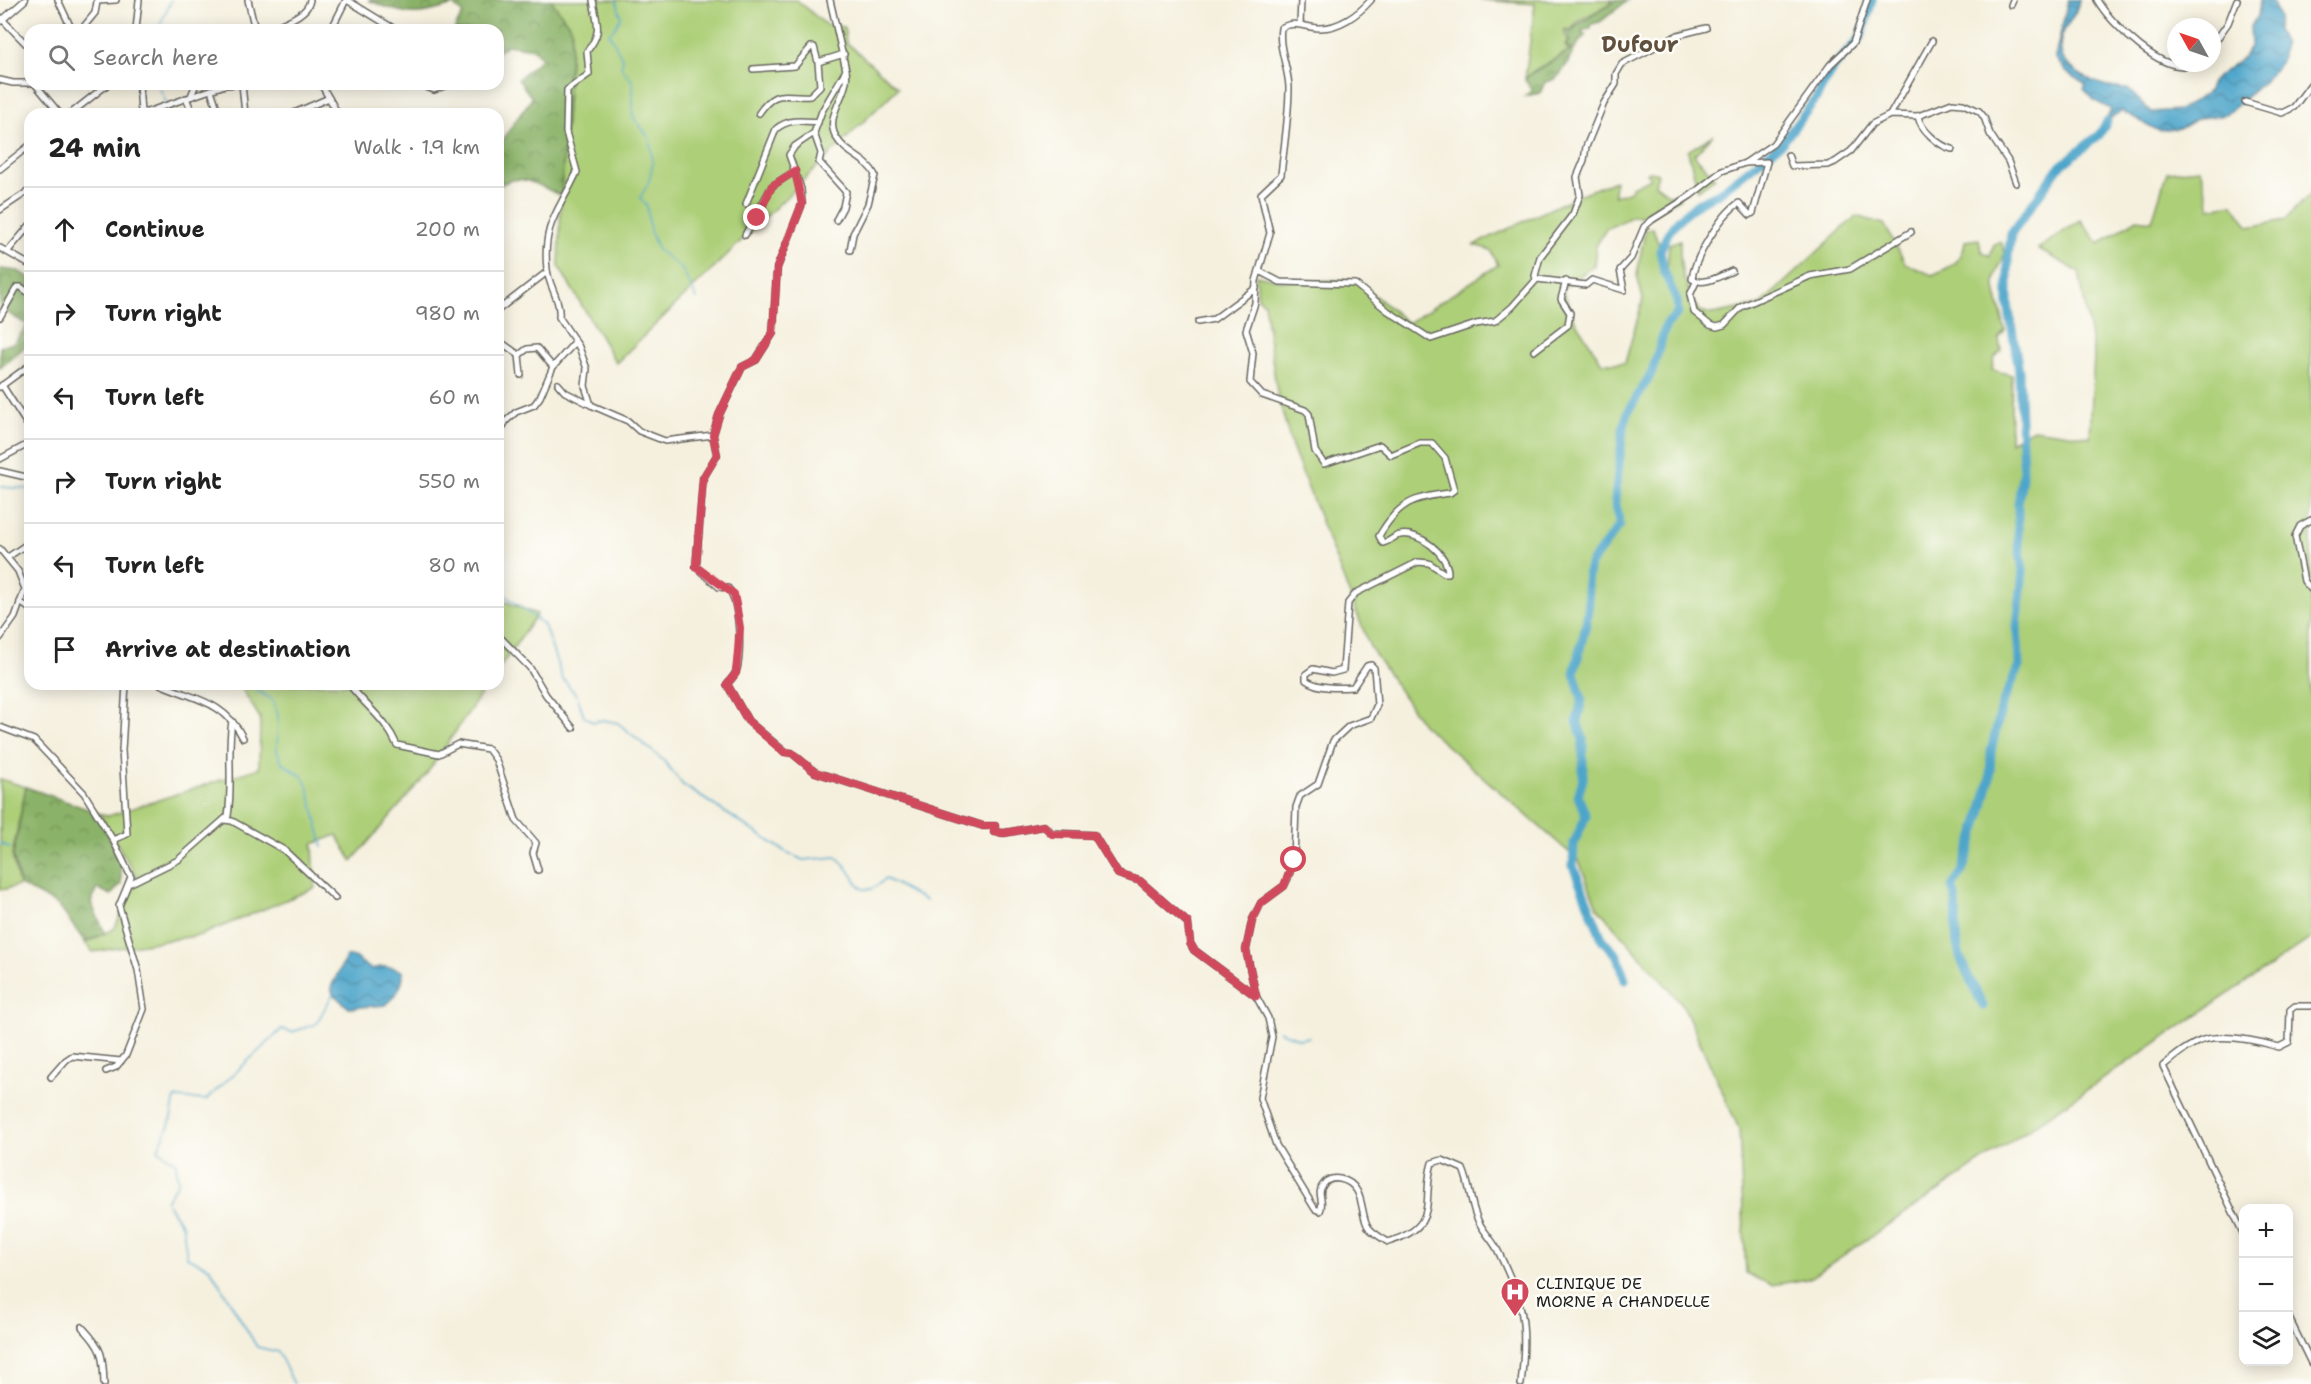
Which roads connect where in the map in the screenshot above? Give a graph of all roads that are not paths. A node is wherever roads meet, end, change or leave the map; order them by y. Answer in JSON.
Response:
{"nodes":[{"id":1,"x":25,"y":0,"type":"edge"},
{"id":2,"x":58,"y":0,"type":"edge"},
{"id":3,"x":116,"y":0,"type":"edge"},
{"id":4,"x":139,"y":0,"type":"edge"},
{"id":5,"x":248,"y":0,"type":"edge"},
{"id":6,"x":310,"y":0,"type":"edge"},
{"id":7,"x":346,"y":0,"type":"edge"},
{"id":8,"x":593,"y":0,"type":"edge"},
{"id":9,"x":830,"y":0,"type":"edge"},
{"id":10,"x":1301,"y":0,"type":"edge"},
{"id":11,"x":1371,"y":0,"type":"edge"},
{"id":12,"x":1867,"y":0,"type":"edge"},
{"id":13,"x":2097,"y":0,"type":"edge"},
{"id":14,"x":2237,"y":0,"type":"edge"},
{"id":15,"x":97,"y":1,"type":"edge"},
{"id":16,"x":1,"y":20,"type":"edge"},
{"id":17,"x":69,"y":24,"type":"edge"},
{"id":18,"x":86,"y":24,"type":"edge"},
{"id":19,"x":137,"y":24,"type":"edge"},
{"id":20,"x":254,"y":24,"type":"edge"},
{"id":21,"x":279,"y":24,"type":"edge"},
{"id":22,"x":334,"y":24,"type":"edge"},
{"id":23,"x":380,"y":24,"type":"edge"},
{"id":24,"x":1300,"y":24,"type":"junction"},
{"id":25,"x":1706,"y":28,"type":"dead end"},
{"id":26,"x":2221,"y":33,"type":"edge"},
{"id":27,"x":1932,"y":41,"type":"dead end"},
{"id":28,"x":24,"y":42,"type":"edge"},
{"id":29,"x":844,"y":54,"type":"junction"},
{"id":30,"x":818,"y":62,"type":"junction"},
{"id":31,"x":2167,"y":62,"type":"edge"},
{"id":32,"x":753,"y":69,"type":"dead end"},
{"id":33,"x":846,"y":70,"type":"junction"},
{"id":34,"x":0,"y":80,"type":"edge"},
{"id":35,"x":24,"y":83,"type":"edge"},
{"id":36,"x":2311,"y":84,"type":"edge"},
{"id":37,"x":40,"y":90,"type":"edge"},
{"id":38,"x":100,"y":90,"type":"edge"},
{"id":39,"x":140,"y":90,"type":"edge"},
{"id":40,"x":193,"y":90,"type":"edge"},
{"id":41,"x":211,"y":90,"type":"joint"},
{"id":42,"x":241,"y":90,"type":"edge"},
{"id":43,"x":324,"y":90,"type":"edge"},
{"id":44,"x":189,"y":97,"type":"junction"},
{"id":45,"x":329,"y":98,"type":"junction"},
{"id":46,"x":2245,"y":102,"type":"dead end"},
{"id":47,"x":55,"y":108,"type":"edge"},
{"id":48,"x":78,"y":108,"type":"edge"},
{"id":49,"x":142,"y":108,"type":"edge"},
{"id":50,"x":161,"y":108,"type":"edge"},
{"id":51,"x":192,"y":108,"type":"edge"},
{"id":52,"x":217,"y":108,"type":"edge"},
{"id":53,"x":244,"y":108,"type":"edge"},
{"id":54,"x":305,"y":108,"type":"edge"},
{"id":55,"x":335,"y":108,"type":"edge"},
{"id":56,"x":759,"y":113,"type":"dead end"},
{"id":57,"x":1890,"y":115,"type":"junction"},
{"id":58,"x":1918,"y":116,"type":"junction"},
{"id":59,"x":818,"y":122,"type":"junction"},
{"id":60,"x":814,"y":133,"type":"junction"},
{"id":61,"x":1952,"y":149,"type":"dead end"},
{"id":62,"x":24,"y":150,"type":"edge"},
{"id":63,"x":1788,"y":155,"type":"dead end"},
{"id":64,"x":1745,"y":163,"type":"junction"},
{"id":65,"x":0,"y":169,"type":"edge"},
{"id":66,"x":795,"y":171,"type":"junction"},
{"id":67,"x":2016,"y":183,"type":"dead end"},
{"id":68,"x":24,"y":194,"type":"edge"},
{"id":69,"x":746,"y":204,"type":"dead end"},
{"id":70,"x":0,"y":210,"type":"edge"},
{"id":71,"x":836,"y":220,"type":"dead end"},
{"id":72,"x":24,"y":232,"type":"edge"},
{"id":73,"x":1911,"y":232,"type":"dead end"},
{"id":74,"x":745,"y":234,"type":"dead end"},
{"id":75,"x":0,"y":248,"type":"edge"},
{"id":76,"x":850,"y":250,"type":"dead end"},
{"id":77,"x":8,"y":251,"type":"junction"},
{"id":78,"x":24,"y":261,"type":"edge"},
{"id":79,"x":1732,"y":270,"type":"dead end"},
{"id":80,"x":1259,"y":271,"type":"junction"},
{"id":81,"x":547,"y":272,"type":"junction"},
{"id":82,"x":1537,"y":279,"type":"junction"},
{"id":83,"x":1566,"y":281,"type":"junction"},
{"id":84,"x":1696,"y":282,"type":"junction"},
{"id":85,"x":1256,"y":288,"type":"junction"},
{"id":86,"x":24,"y":291,"type":"edge"},
{"id":87,"x":504,"y":305,"type":"edge"},
{"id":88,"x":0,"y":317,"type":"edge"},
{"id":89,"x":1198,"y":322,"type":"dead end"},
{"id":90,"x":575,"y":342,"type":"junction"},
{"id":91,"x":504,"y":344,"type":"edge"},
{"id":92,"x":1534,"y":351,"type":"dead end"},
{"id":93,"x":519,"y":355,"type":"junction"},
{"id":94,"x":553,"y":367,"type":"junction"},
{"id":95,"x":24,"y":369,"type":"edge"},
{"id":96,"x":521,"y":375,"type":"dead end"},
{"id":97,"x":558,"y":384,"type":"dead end"},
{"id":98,"x":1,"y":386,"type":"edge"},
{"id":99,"x":591,"y":405,"type":"junction"},
{"id":100,"x":24,"y":420,"type":"edge"},
{"id":101,"x":504,"y":424,"type":"edge"},
{"id":102,"x":713,"y":435,"type":"junction"},
{"id":103,"x":24,"y":446,"type":"edge"},
{"id":104,"x":0,"y":459,"type":"edge"},
{"id":105,"x":0,"y":471,"type":"edge"},
{"id":106,"x":24,"y":477,"type":"edge"},
{"id":107,"x":2311,"y":520,"type":"edge"},
{"id":108,"x":24,"y":546,"type":"edge"},
{"id":109,"x":0,"y":549,"type":"edge"},
{"id":110,"x":8,"y":557,"type":"junction"},
{"id":111,"x":24,"y":581,"type":"edge"},
{"id":112,"x":24,"y":587,"type":"edge"},
{"id":113,"x":2311,"y":589,"type":"edge"},
{"id":114,"x":20,"y":602,"type":"junction"},
{"id":115,"x":24,"y":605,"type":"edge"},
{"id":116,"x":0,"y":638,"type":"edge"},
{"id":117,"x":504,"y":641,"type":"edge"},
{"id":118,"x":126,"y":690,"type":"edge"},
{"id":119,"x":178,"y":690,"type":"edge"},
{"id":120,"x":353,"y":690,"type":"edge"},
{"id":121,"x":232,"y":721,"type":"junction"},
{"id":122,"x":0,"y":728,"type":"edge"},
{"id":123,"x":573,"y":728,"type":"dead end"},
{"id":124,"x":243,"y":738,"type":"dead end"},
{"id":125,"x":224,"y":820,"type":"junction"},
{"id":126,"x":113,"y":840,"type":"junction"},
{"id":127,"x":538,"y":870,"type":"dead end"},
{"id":128,"x":130,"y":883,"type":"junction"},
{"id":129,"x":335,"y":898,"type":"dead end"},
{"id":130,"x":1256,"y":996,"type":"junction"},
{"id":131,"x":2311,"y":1006,"type":"edge"},
{"id":132,"x":121,"y":1061,"type":"junction"},
{"id":133,"x":106,"y":1071,"type":"dead end"},
{"id":134,"x":51,"y":1077,"type":"dead end"},
{"id":135,"x":2239,"y":1225,"type":"edge"},
{"id":136,"x":2293,"y":1325,"type":"edge"},
{"id":137,"x":82,"y":1328,"type":"dead end"},
{"id":138,"x":2311,"y":1363,"type":"edge"},
{"id":139,"x":104,"y":1384,"type":"edge"},
{"id":140,"x":1521,"y":1384,"type":"edge"}],
"edges":[{"from":1,"to":16,"type":"street"},
{"from":2,"to":17,"type":"street"},
{"from":3,"to":15,"type":"street"},
{"from":4,"to":19,"type":"street"},
{"from":5,"to":20,"type":"street"},
{"from":6,"to":21,"type":"street"},
{"from":7,"to":22,"type":"street"},
{"from":7,"to":23,"type":"street"},
{"from":8,"to":81,"type":"street"},
{"from":9,"to":29,"type":"street"},
{"from":10,"to":24,"type":"street"},
{"from":11,"to":24,"type":"street"},
{"from":12,"to":64,"type":"street"},
{"from":13,"to":31,"type":"street"},
{"from":14,"to":26,"type":"street"},
{"from":15,"to":18,"type":"street"},
{"from":16,"to":28,"type":"street"},
{"from":24,"to":80,"type":"street"},
{"from":25,"to":82,"type":"street"},
{"from":27,"to":57,"type":"street"},
{"from":29,"to":30,"type":"street"},
{"from":29,"to":33,"type":"street"},
{"from":30,"to":32,"type":"street"},
{"from":30,"to":56,"type":"street"},
{"from":33,"to":59,"type":"street"},
{"from":33,"to":76,"type":"street"},
{"from":34,"to":35,"type":"street"},
{"from":36,"to":46,"type":"street"},
{"from":37,"to":47,"type":"street"},
{"from":38,"to":48,"type":"street"},
{"from":39,"to":49,"type":"street"},
{"from":40,"to":44,"type":"street"},
{"from":41,"to":44,"type":"street"},
{"from":41,"to":52,"type":"street"},
{"from":42,"to":53,"type":"street"},
{"from":43,"to":45,"type":"street"},
{"from":44,"to":50,"type":"street"},
{"from":44,"to":51,"type":"street"},
{"from":45,"to":54,"type":"street"},
{"from":45,"to":55,"type":"street"},
{"from":57,"to":58,"type":"street"},
{"from":57,"to":63,"type":"street"},
{"from":58,"to":61,"type":"street"},
{"from":58,"to":67,"type":"street"},
{"from":59,"to":60,"type":"street"},
{"from":59,"to":69,"type":"street"},
{"from":60,"to":66,"type":"street"},
{"from":60,"to":71,"type":"street"},
{"from":62,"to":65,"type":"street"},
{"from":64,"to":83,"type":"street"},
{"from":64,"to":84,"type":"street"},
{"from":66,"to":74,"type":"street"},
{"from":66,"to":102,"type":"street"},
{"from":68,"to":70,"type":"street"},
{"from":72,"to":77,"type":"street"},
{"from":73,"to":84,"type":"street"},
{"from":75,"to":77,"type":"street"},
{"from":77,"to":78,"type":"street"},
{"from":79,"to":84,"type":"street"},
{"from":80,"to":82,"type":"street"},
{"from":80,"to":85,"type":"street"},
{"from":81,"to":87,"type":"street"},
{"from":81,"to":90,"type":"street"},
{"from":82,"to":83,"type":"street"},
{"from":83,"to":92,"type":"street"},
{"from":85,"to":89,"type":"street"},
{"from":85,"to":130,"type":"street"},
{"from":86,"to":88,"type":"street"},
{"from":90,"to":94,"type":"street"},
{"from":90,"to":99,"type":"street"},
{"from":91,"to":93,"type":"street"},
{"from":93,"to":94,"type":"street"},
{"from":93,"to":96,"type":"street"},
{"from":94,"to":101,"type":"street"},
{"from":95,"to":98,"type":"street"},
{"from":97,"to":99,"type":"street"},
{"from":98,"to":100,"type":"street"},
{"from":99,"to":102,"type":"street"},
{"from":102,"to":130,"type":"street"},
{"from":103,"to":104,"type":"street"},
{"from":105,"to":106,"type":"street"},
{"from":107,"to":113,"type":"street"},
{"from":108,"to":110,"type":"street"},
{"from":109,"to":110,"type":"street"},
{"from":110,"to":111,"type":"street"},
{"from":112,"to":114,"type":"street"},
{"from":114,"to":115,"type":"street"},
{"from":114,"to":116,"type":"street"},
{"from":117,"to":123,"type":"street"},
{"from":118,"to":126,"type":"street"},
{"from":119,"to":121,"type":"street"},
{"from":120,"to":127,"type":"street"},
{"from":121,"to":124,"type":"street"},
{"from":121,"to":125,"type":"street"},
{"from":122,"to":126,"type":"street"},
{"from":125,"to":128,"type":"street"},
{"from":125,"to":129,"type":"street"},
{"from":126,"to":128,"type":"street"},
{"from":128,"to":132,"type":"street"},
{"from":130,"to":140,"type":"street"},
{"from":131,"to":135,"type":"street"},
{"from":132,"to":133,"type":"street"},
{"from":132,"to":134,"type":"street"},
{"from":136,"to":138,"type":"street"},
{"from":137,"to":139,"type":"street"}]}
